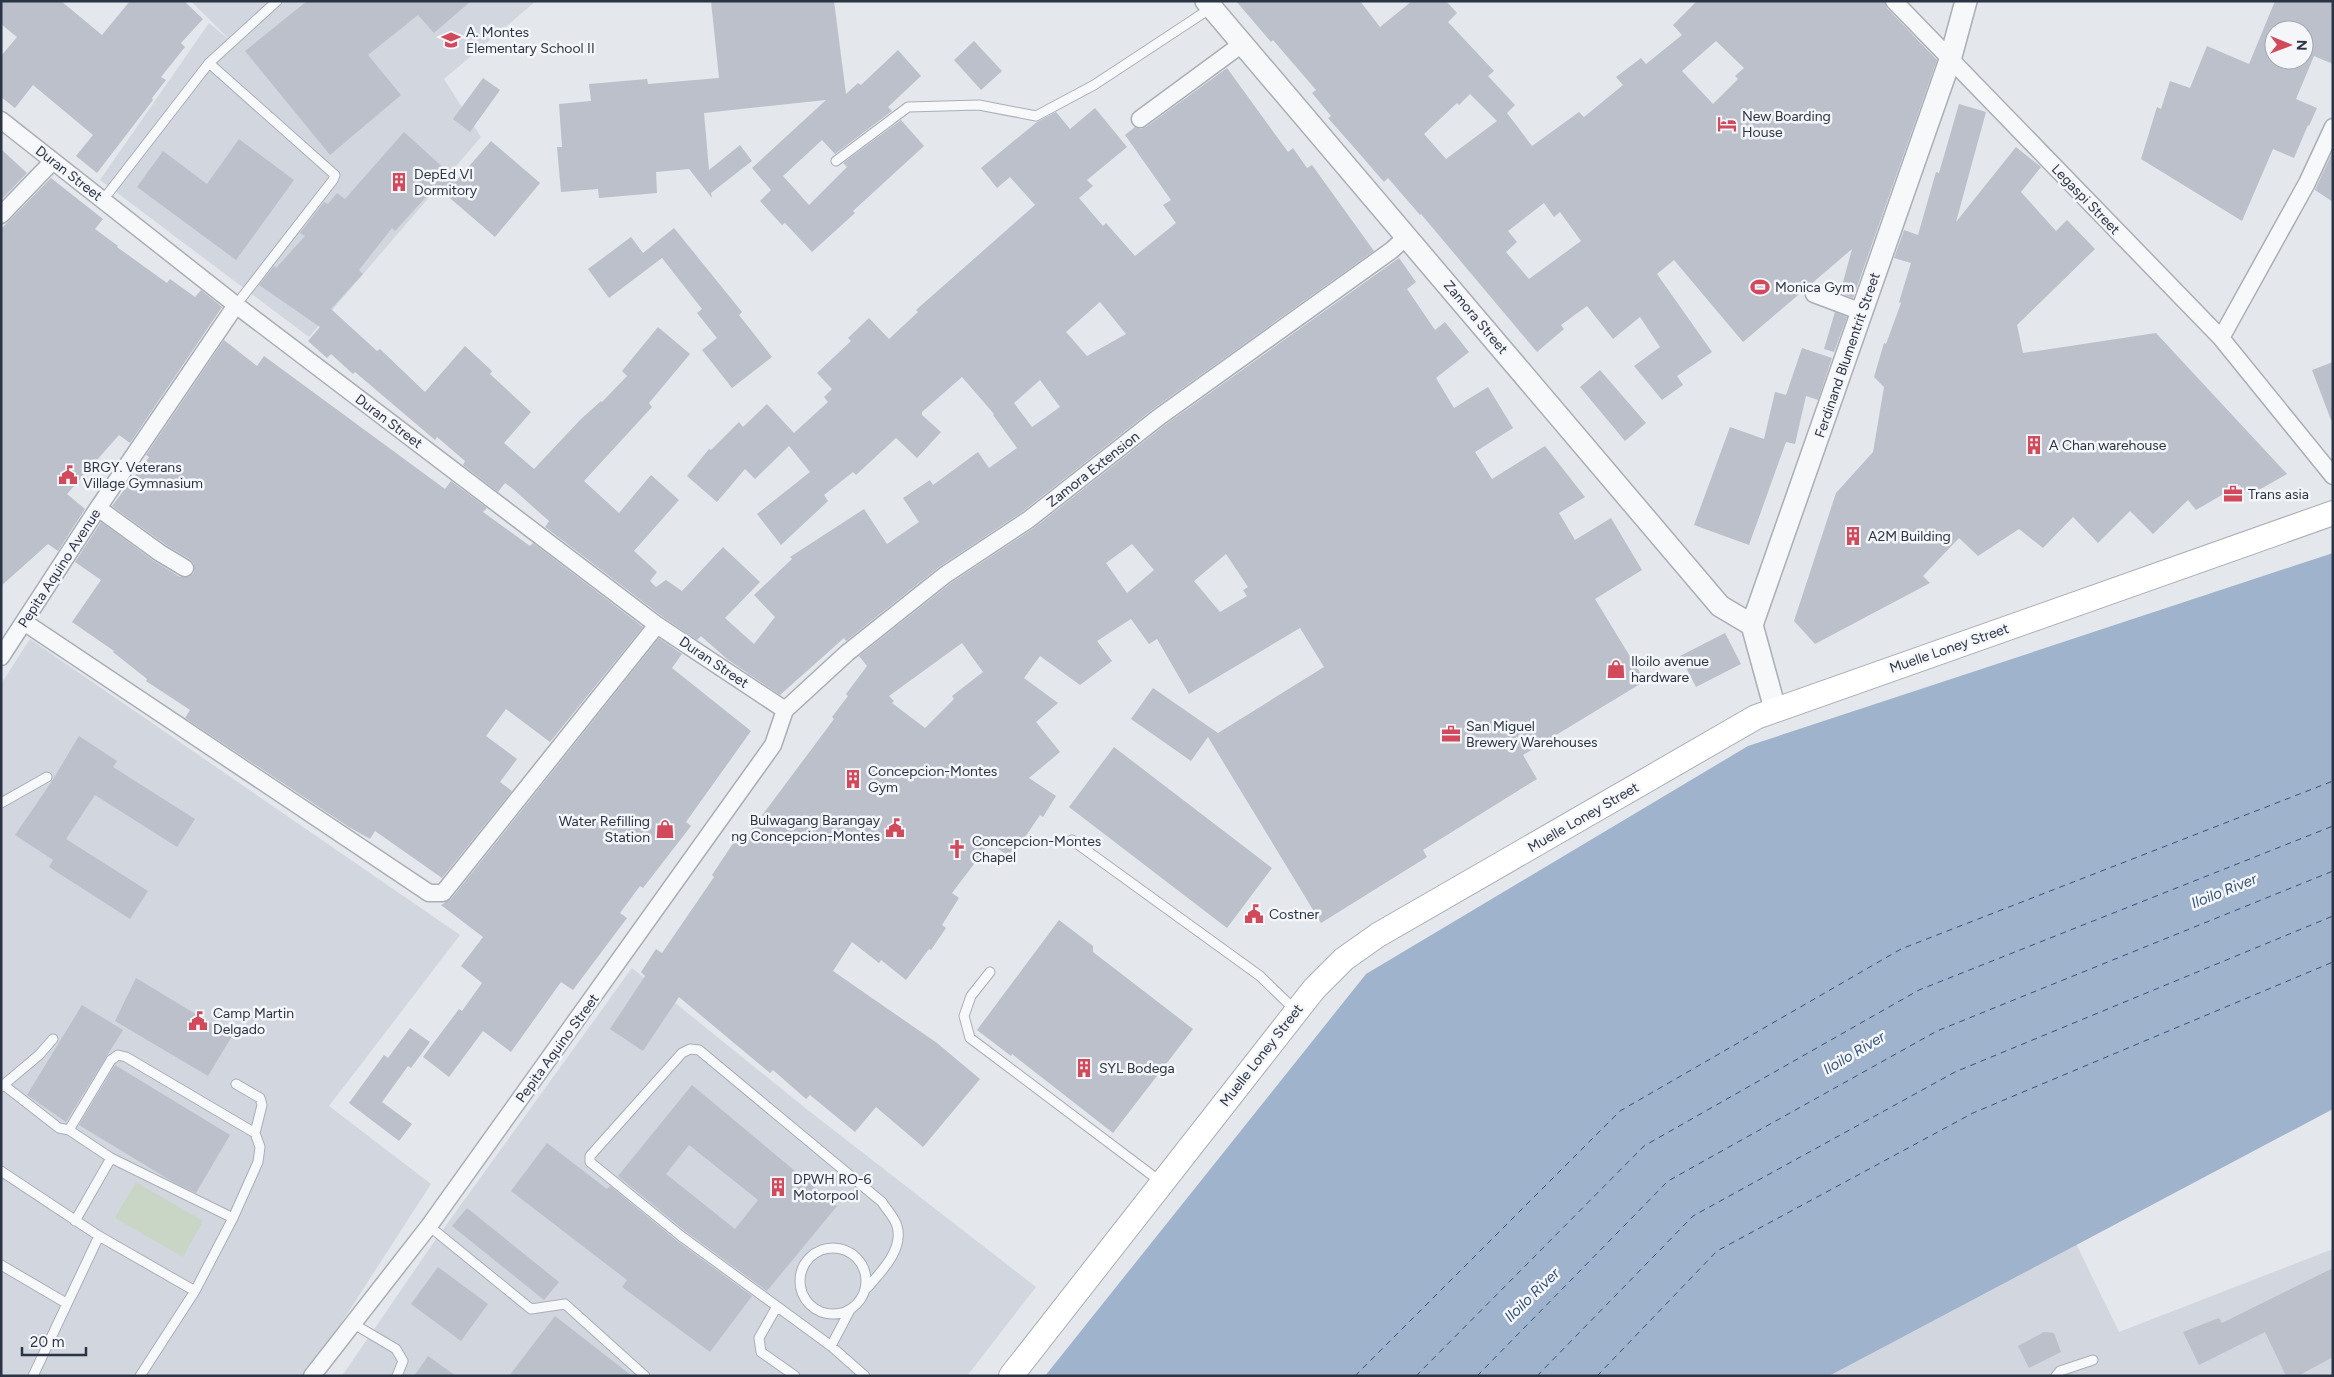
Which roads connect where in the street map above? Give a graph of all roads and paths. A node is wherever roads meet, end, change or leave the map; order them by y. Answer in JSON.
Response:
{"nodes":[{"id":1,"x":277,"y":1,"type":"edge"},
{"id":2,"x":1894,"y":1,"type":"edge"},
{"id":3,"x":1966,"y":1,"type":"edge"},
{"id":4,"x":1208,"y":5,"type":"edge"},
{"id":5,"x":1242,"y":44,"type":"junction"},
{"id":6,"x":1950,"y":60,"type":"junction"},
{"id":7,"x":209,"y":63,"type":"junction"},
{"id":8,"x":1140,"y":119,"type":"dead end"},
{"id":9,"x":1,"y":120,"type":"edge"},
{"id":10,"x":2333,"y":127,"type":"edge"},
{"id":11,"x":53,"y":161,"type":"junction"},
{"id":12,"x":836,"y":161,"type":"dead end"},
{"id":13,"x":103,"y":200,"type":"junction"},
{"id":14,"x":1,"y":216,"type":"edge"},
{"id":15,"x":1407,"y":236,"type":"junction"},
{"id":16,"x":1814,"y":294,"type":"dead end"},
{"id":17,"x":236,"y":305,"type":"junction"},
{"id":18,"x":1862,"y":312,"type":"junction"},
{"id":19,"x":2221,"y":338,"type":"junction"},
{"id":20,"x":2333,"y":476,"type":"edge"},
{"id":21,"x":98,"y":508,"type":"junction"},
{"id":22,"x":2333,"y":513,"type":"edge"},
{"id":23,"x":185,"y":568,"type":"dead end"},
{"id":24,"x":24,"y":622,"type":"junction"},
{"id":25,"x":658,"y":625,"type":"junction"},
{"id":26,"x":1752,"y":625,"type":"junction"},
{"id":27,"x":1,"y":657,"type":"edge"},
{"id":28,"x":785,"y":710,"type":"junction"},
{"id":29,"x":1775,"y":710,"type":"junction"},
{"id":30,"x":47,"y":777,"type":"dead end"},
{"id":31,"x":1,"y":803,"type":"edge"},
{"id":32,"x":1072,"y":840,"type":"dead end"},
{"id":33,"x":990,"y":972,"type":"dead end"},
{"id":34,"x":1296,"y":1011,"type":"junction"},
{"id":35,"x":53,"y":1040,"type":"dead end"},
{"id":36,"x":236,"y":1084,"type":"dead end"},
{"id":37,"x":3,"y":1087,"type":"edge"},
{"id":38,"x":69,"y":1130,"type":"junction"},
{"id":39,"x":254,"y":1132,"type":"junction"},
{"id":40,"x":111,"y":1158,"type":"junction"},
{"id":41,"x":1,"y":1172,"type":"edge"},
{"id":42,"x":1161,"y":1182,"type":"junction"},
{"id":43,"x":233,"y":1218,"type":"junction"},
{"id":44,"x":75,"y":1221,"type":"junction"},
{"id":45,"x":429,"y":1226,"type":"junction"},
{"id":46,"x":99,"y":1236,"type":"junction"},
{"id":47,"x":1,"y":1264,"type":"edge"},
{"id":48,"x":867,"y":1288,"type":"junction"},
{"id":49,"x":195,"y":1291,"type":"junction"},
{"id":50,"x":66,"y":1303,"type":"junction"},
{"id":51,"x":776,"y":1308,"type":"junction"},
{"id":52,"x":850,"y":1310,"type":"junction"},
{"id":53,"x":352,"y":1323,"type":"junction"},
{"id":54,"x":831,"y":1346,"type":"junction"},
{"id":55,"x":2093,"y":1360,"type":"dead end"},
{"id":56,"x":33,"y":1376,"type":"edge"},
{"id":57,"x":140,"y":1376,"type":"edge"},
{"id":58,"x":312,"y":1376,"type":"edge"},
{"id":59,"x":397,"y":1376,"type":"edge"},
{"id":60,"x":645,"y":1376,"type":"edge"},
{"id":61,"x":795,"y":1376,"type":"edge"},
{"id":62,"x":865,"y":1376,"type":"edge"},
{"id":63,"x":1011,"y":1376,"type":"edge"},
{"id":64,"x":2056,"y":1376,"type":"edge"}],
"edges":[{"from":1,"to":7,"type":"lane"},
{"from":2,"to":6,"type":"street","name":"Legaspi Street"},
{"from":3,"to":6,"type":"street","name":"Ferdinand Blumentrit Street"},
{"from":4,"to":5,"type":"street","name":"Zamora Street"},
{"from":4,"to":12,"type":"lane"},
{"from":5,"to":8,"type":"street"},
{"from":5,"to":15,"type":"street","name":"Zamora Street"},
{"from":6,"to":18,"type":"street","name":"Ferdinand Blumentrit Street"},
{"from":6,"to":19,"type":"street","name":"Legaspi Street"},
{"from":7,"to":13,"type":"lane"},
{"from":7,"to":17,"type":"lane"},
{"from":9,"to":11,"type":"street","name":"Duran Street"},
{"from":10,"to":19,"type":"street"},
{"from":11,"to":13,"type":"street","name":"Duran Street"},
{"from":11,"to":14,"type":"street"},
{"from":13,"to":17,"type":"street","name":"Duran Street"},
{"from":15,"to":26,"type":"street","name":"Zamora Street"},
{"from":15,"to":28,"type":"street","name":"Zamora Extension"},
{"from":16,"to":18,"type":"street"},
{"from":17,"to":21,"type":"street","name":"Pepita Aquino Avenue"},
{"from":17,"to":25,"type":"street","name":"Duran Street"},
{"from":18,"to":26,"type":"street","name":"Ferdinand Blumentrit Street"},
{"from":19,"to":20,"type":"street","name":"Legaspi Street"},
{"from":21,"to":23,"type":"street"},
{"from":21,"to":24,"type":"street","name":"Pepita Aquino Avenue"},
{"from":22,"to":29,"type":"main road","name":"Muelle Loney Street"},
{"from":24,"to":25,"type":"street"},
{"from":24,"to":27,"type":"street","name":"Pepita Aquino Avenue"},
{"from":25,"to":28,"type":"street","name":"Duran Street"},
{"from":26,"to":29,"type":"street"},
{"from":28,"to":45,"type":"street","name":"Pepita Aquino Street"},
{"from":29,"to":34,"type":"main road","name":"Muelle Loney Street"},
{"from":30,"to":31,"type":"lane"},
{"from":32,"to":34,"type":"lane"},
{"from":33,"to":42,"type":"lane"},
{"from":34,"to":42,"type":"main road","name":"Muelle Loney Street"},
{"from":35,"to":37,"type":"lane"},
{"from":36,"to":39,"type":"lane"},
{"from":37,"to":38,"type":"lane"},
{"from":38,"to":39,"type":"lane"},
{"from":38,"to":40,"type":"lane"},
{"from":39,"to":43,"type":"lane"},
{"from":40,"to":43,"type":"lane"},
{"from":40,"to":44,"type":"lane"},
{"from":41,"to":44,"type":"lane"},
{"from":42,"to":63,"type":"main road","name":"Muelle Loney Street"},
{"from":43,"to":49,"type":"lane"},
{"from":44,"to":46,"type":"lane"},
{"from":45,"to":53,"type":"street","name":"Pepita Aquino Street"},
{"from":45,"to":60,"type":"lane"},
{"from":46,"to":49,"type":"lane"},
{"from":46,"to":50,"type":"lane"},
{"from":47,"to":50,"type":"lane"},
{"from":48,"to":51,"type":"lane"},
{"from":48,"to":52,"type":"lane"},
{"from":48,"to":52,"type":"lane"},
{"from":49,"to":57,"type":"lane"},
{"from":50,"to":56,"type":"lane"},
{"from":51,"to":54,"type":"lane"},
{"from":51,"to":61,"type":"lane"},
{"from":52,"to":54,"type":"lane"},
{"from":53,"to":58,"type":"street","name":"Pepita Aquino Street"},
{"from":53,"to":59,"type":"lane"},
{"from":54,"to":62,"type":"lane"},
{"from":55,"to":64,"type":"lane"}]}
